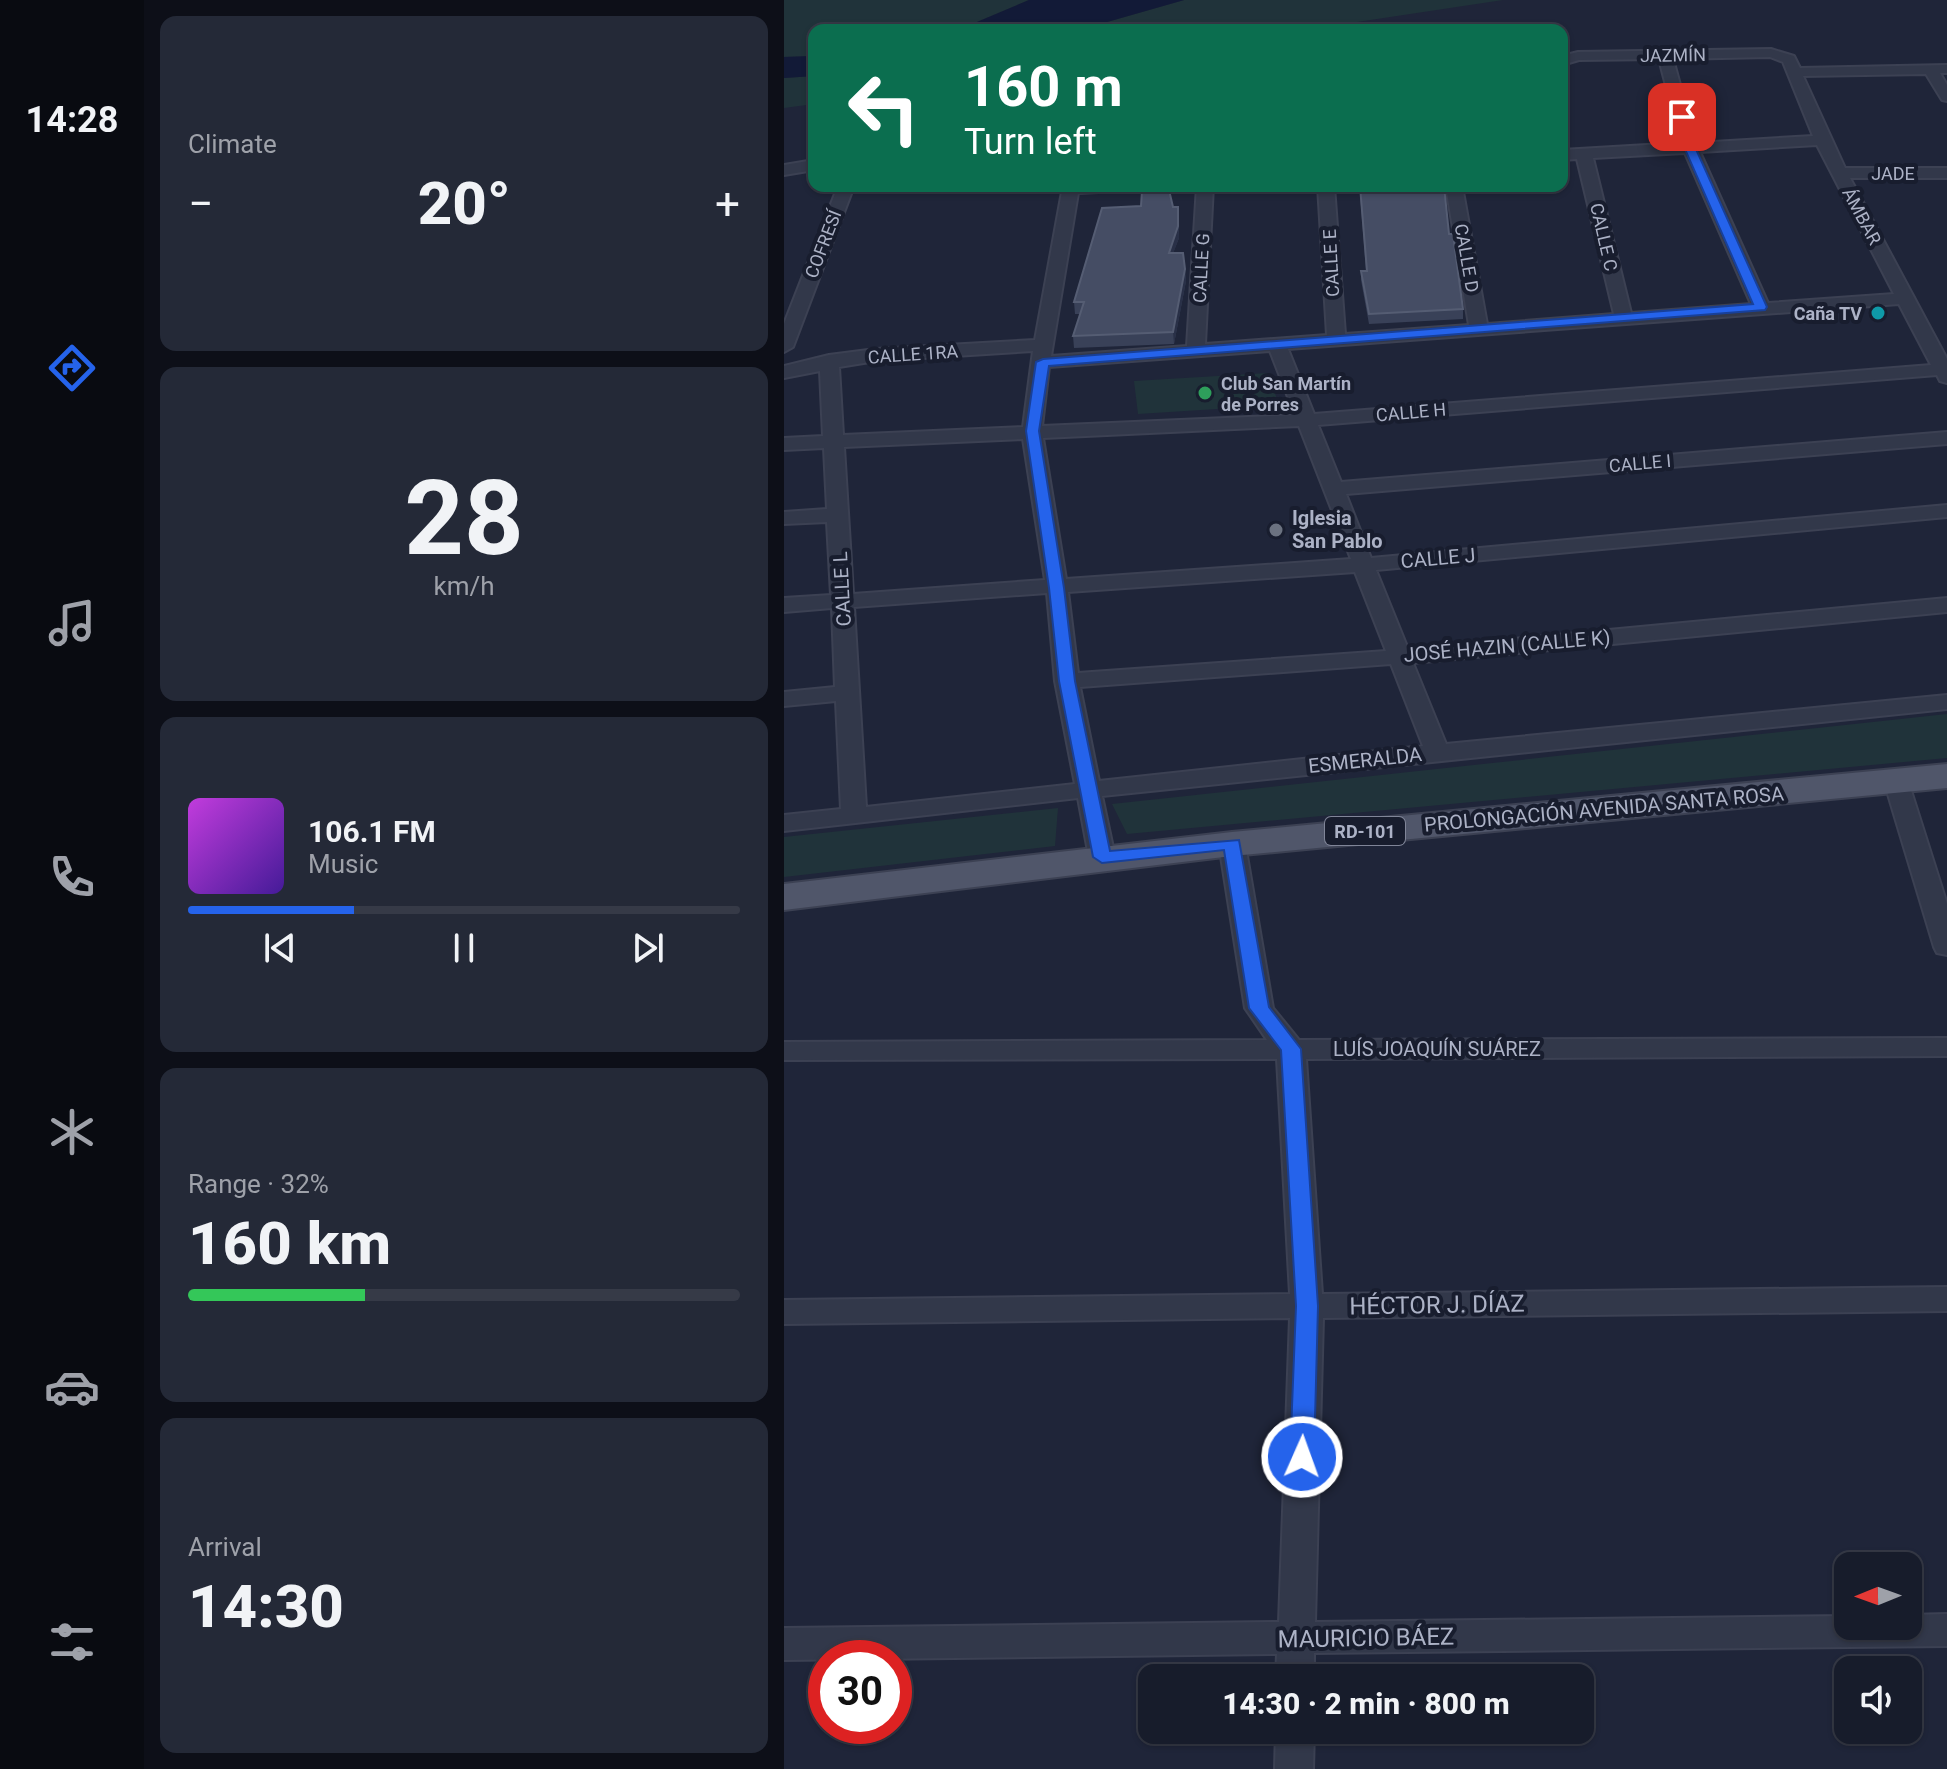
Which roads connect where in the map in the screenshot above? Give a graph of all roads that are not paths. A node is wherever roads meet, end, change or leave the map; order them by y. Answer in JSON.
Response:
{"nodes":[{"id":1,"x":1783,"y":54,"type":"joint"},
{"id":2,"x":1665,"y":55,"type":"junction"},
{"id":3,"x":1568,"y":59,"type":"edge"},
{"id":4,"x":1930,"y":69,"type":"junction"},
{"id":5,"x":1947,"y":69,"type":"edge"},
{"id":6,"x":1796,"y":72,"type":"junction"},
{"id":7,"x":1947,"y":97,"type":"edge"},
{"id":8,"x":1822,"y":140,"type":"junction"},
{"id":9,"x":1690,"y":147,"type":"junction"},
{"id":10,"x":1584,"y":154,"type":"junction"},
{"id":11,"x":1568,"y":155,"type":"edge"},
{"id":12,"x":808,"y":166,"type":"edge"},
{"id":13,"x":784,"y":170,"type":"edge"},
{"id":14,"x":1840,"y":173,"type":"junction"},
{"id":15,"x":1947,"y":173,"type":"edge"},
{"id":16,"x":844,"y":192,"type":"edge"},
{"id":17,"x":1070,"y":192,"type":"edge"},
{"id":18,"x":1205,"y":192,"type":"edge"},
{"id":19,"x":1326,"y":192,"type":"edge"},
{"id":20,"x":1455,"y":192,"type":"edge"},
{"id":21,"x":1905,"y":298,"type":"junction"},
{"id":22,"x":1761,"y":307,"type":"junction"},
{"id":23,"x":1624,"y":319,"type":"junction"},
{"id":24,"x":1479,"y":330,"type":"junction"},
{"id":25,"x":1336,"y":340,"type":"junction"},
{"id":26,"x":1277,"y":345,"type":"junction"},
{"id":27,"x":784,"y":347,"type":"edge"},
{"id":28,"x":1196,"y":351,"type":"junction"},
{"id":29,"x":1043,"y":354,"type":"junction"},
{"id":30,"x":829,"y":361,"type":"junction"},
{"id":31,"x":1945,"y":371,"type":"edge"},
{"id":32,"x":784,"y":372,"type":"edge"},
{"id":33,"x":1307,"y":420,"type":"junction"},
{"id":34,"x":1032,"y":431,"type":"junction"},
{"id":35,"x":1947,"y":438,"type":"edge"},
{"id":36,"x":833,"y":440,"type":"junction"},
{"id":37,"x":784,"y":444,"type":"edge"},
{"id":38,"x":1334,"y":489,"type":"junction"},
{"id":39,"x":1947,"y":511,"type":"edge"},
{"id":40,"x":838,"y":515,"type":"junction"},
{"id":41,"x":784,"y":518,"type":"edge"},
{"id":42,"x":1363,"y":565,"type":"junction"},
{"id":43,"x":1057,"y":588,"type":"junction"},
{"id":44,"x":842,"y":602,"type":"junction"},
{"id":45,"x":784,"y":605,"type":"edge"},
{"id":46,"x":1947,"y":605,"type":"edge"},
{"id":47,"x":1400,"y":657,"type":"junction"},
{"id":48,"x":1067,"y":681,"type":"junction"},
{"id":49,"x":847,"y":693,"type":"junction"},
{"id":50,"x":784,"y":699,"type":"edge"},
{"id":51,"x":1947,"y":702,"type":"edge"},
{"id":52,"x":1437,"y":752,"type":"junction"},
{"id":53,"x":1947,"y":776,"type":"edge"},
{"id":54,"x":1896,"y":781,"type":"junction"},
{"id":55,"x":1089,"y":790,"type":"junction"},
{"id":56,"x":854,"y":816,"type":"junction"},
{"id":57,"x":784,"y":823,"type":"edge"},
{"id":58,"x":1232,"y":844,"type":"junction"},
{"id":59,"x":1102,"y":857,"type":"junction"},
{"id":60,"x":1939,"y":895,"type":"edge"},
{"id":61,"x":784,"y":897,"type":"edge"},
{"id":62,"x":1947,"y":947,"type":"edge"},
{"id":63,"x":1947,"y":1047,"type":"edge"},
{"id":64,"x":1291,"y":1049,"type":"junction"},
{"id":65,"x":784,"y":1051,"type":"edge"},
{"id":66,"x":1947,"y":1299,"type":"edge"},
{"id":67,"x":1307,"y":1306,"type":"junction"},
{"id":68,"x":784,"y":1312,"type":"edge"},
{"id":69,"x":1947,"y":1630,"type":"edge"},
{"id":70,"x":1295,"y":1639,"type":"junction"},
{"id":71,"x":784,"y":1644,"type":"edge"},
{"id":72,"x":1295,"y":1664,"type":"edge"},
{"id":73,"x":1295,"y":1744,"type":"edge"},
{"id":74,"x":1294,"y":1769,"type":"edge"}],
"edges":[{"from":1,"to":2,"type":"street","name":"JAZMÍN"},
{"from":1,"to":6,"type":"street","name":"ÁMBAR"},
{"from":2,"to":3,"type":"street","name":"JAZMÍN"},
{"from":2,"to":9,"type":"street"},
{"from":4,"to":5,"type":"street"},
{"from":4,"to":6,"type":"street"},
{"from":4,"to":7,"type":"street"},
{"from":6,"to":8,"type":"street","name":"ÁMBAR"},
{"from":8,"to":9,"type":"street"},
{"from":8,"to":14,"type":"street","name":"ÁMBAR"},
{"from":9,"to":10,"type":"street"},
{"from":9,"to":22,"type":"street"},
{"from":10,"to":11,"type":"street"},
{"from":10,"to":23,"type":"street","name":"CALLE C"},
{"from":12,"to":13,"type":"street"},
{"from":14,"to":15,"type":"street","name":"JADE"},
{"from":14,"to":21,"type":"street","name":"ÁMBAR"},
{"from":16,"to":27,"type":"street","name":"COFRESÍ"},
{"from":17,"to":29,"type":"street"},
{"from":18,"to":28,"type":"street","name":"CALLE G"},
{"from":19,"to":25,"type":"street","name":"CALLE E"},
{"from":20,"to":24,"type":"street","name":"CALLE D"},
{"from":21,"to":22,"type":"street","name":"CALLE 1RA"},
{"from":21,"to":31,"type":"street","name":"ÁMBAR"},
{"from":22,"to":23,"type":"street","name":"CALLE 1RA"},
{"from":23,"to":24,"type":"street","name":"CALLE 1RA"},
{"from":24,"to":25,"type":"street","name":"CALLE 1RA"},
{"from":25,"to":26,"type":"street","name":"CALLE 1RA"},
{"from":26,"to":28,"type":"street","name":"CALLE 1RA"},
{"from":26,"to":33,"type":"street"},
{"from":28,"to":29,"type":"street","name":"CALLE 1RA"},
{"from":29,"to":30,"type":"street","name":"CALLE 1RA"},
{"from":29,"to":34,"type":"street"},
{"from":30,"to":32,"type":"street","name":"CALLE 1RA"},
{"from":30,"to":36,"type":"street","name":"CALLE L"},
{"from":31,"to":33,"type":"street","name":"CALLE H"},
{"from":33,"to":34,"type":"street","name":"CALLE H"},
{"from":33,"to":38,"type":"street"},
{"from":34,"to":36,"type":"street","name":"CALLE H"},
{"from":34,"to":43,"type":"street"},
{"from":35,"to":38,"type":"street","name":"CALLE I"},
{"from":36,"to":37,"type":"street","name":"CALLE H"},
{"from":36,"to":40,"type":"street","name":"CALLE L"},
{"from":38,"to":42,"type":"street"},
{"from":39,"to":42,"type":"street","name":"CALLE J"},
{"from":40,"to":41,"type":"street"},
{"from":40,"to":44,"type":"street","name":"CALLE L"},
{"from":42,"to":43,"type":"street","name":"CALLE J"},
{"from":42,"to":47,"type":"street"},
{"from":43,"to":44,"type":"street","name":"CALLE J"},
{"from":43,"to":48,"type":"street"},
{"from":44,"to":45,"type":"street","name":"CALLE J"},
{"from":44,"to":49,"type":"street","name":"CALLE L"},
{"from":46,"to":47,"type":"street","name":"JOSÉ HAZIN (CALLE K)"},
{"from":47,"to":48,"type":"street","name":"JOSÉ HAZIN (CALLE K)"},
{"from":47,"to":52,"type":"street"},
{"from":48,"to":55,"type":"street"},
{"from":49,"to":50,"type":"street"},
{"from":49,"to":56,"type":"street","name":"CALLE L"},
{"from":51,"to":52,"type":"street","name":"ESMERALDA"},
{"from":52,"to":55,"type":"street","name":"ESMERALDA"},
{"from":53,"to":54,"type":"main road","name":"PROLONGACIÓN AVENIDA SANTA ROSA","number":"RD-101"},
{"from":54,"to":58,"type":"main road","name":"PROLONGACIÓN AVENIDA SANTA ROSA","number":"RD-101"},
{"from":54,"to":60,"type":"street"},
{"from":55,"to":56,"type":"street","name":"ESMERALDA"},
{"from":55,"to":59,"type":"street"},
{"from":56,"to":57,"type":"street","name":"ESMERALDA"},
{"from":58,"to":59,"type":"main road","name":"PROLONGACIÓN AVENIDA SANTA ROSA","number":"RD-101"},
{"from":58,"to":64,"type":"street"},
{"from":59,"to":61,"type":"main road","name":"PROLONGACIÓN AVENIDA SANTA ROSA","number":"RD-101"},
{"from":60,"to":62,"type":"street"},
{"from":63,"to":64,"type":"street","name":"LUÍS JOAQUÍN SUÁREZ"},
{"from":64,"to":65,"type":"street","name":"LUÍS JOAQUÍN SUÁREZ"},
{"from":64,"to":67,"type":"street"},
{"from":66,"to":67,"type":"street","name":"HÉCTOR J. DÍAZ"},
{"from":67,"to":68,"type":"street","name":"HÉCTOR J. DÍAZ"},
{"from":67,"to":70,"type":"street"},
{"from":69,"to":70,"type":"street","name":"MAURICIO BÁEZ"},
{"from":70,"to":71,"type":"street","name":"MAURICIO BÁEZ"},
{"from":70,"to":72,"type":"street"},
{"from":73,"to":74,"type":"street"}]}
